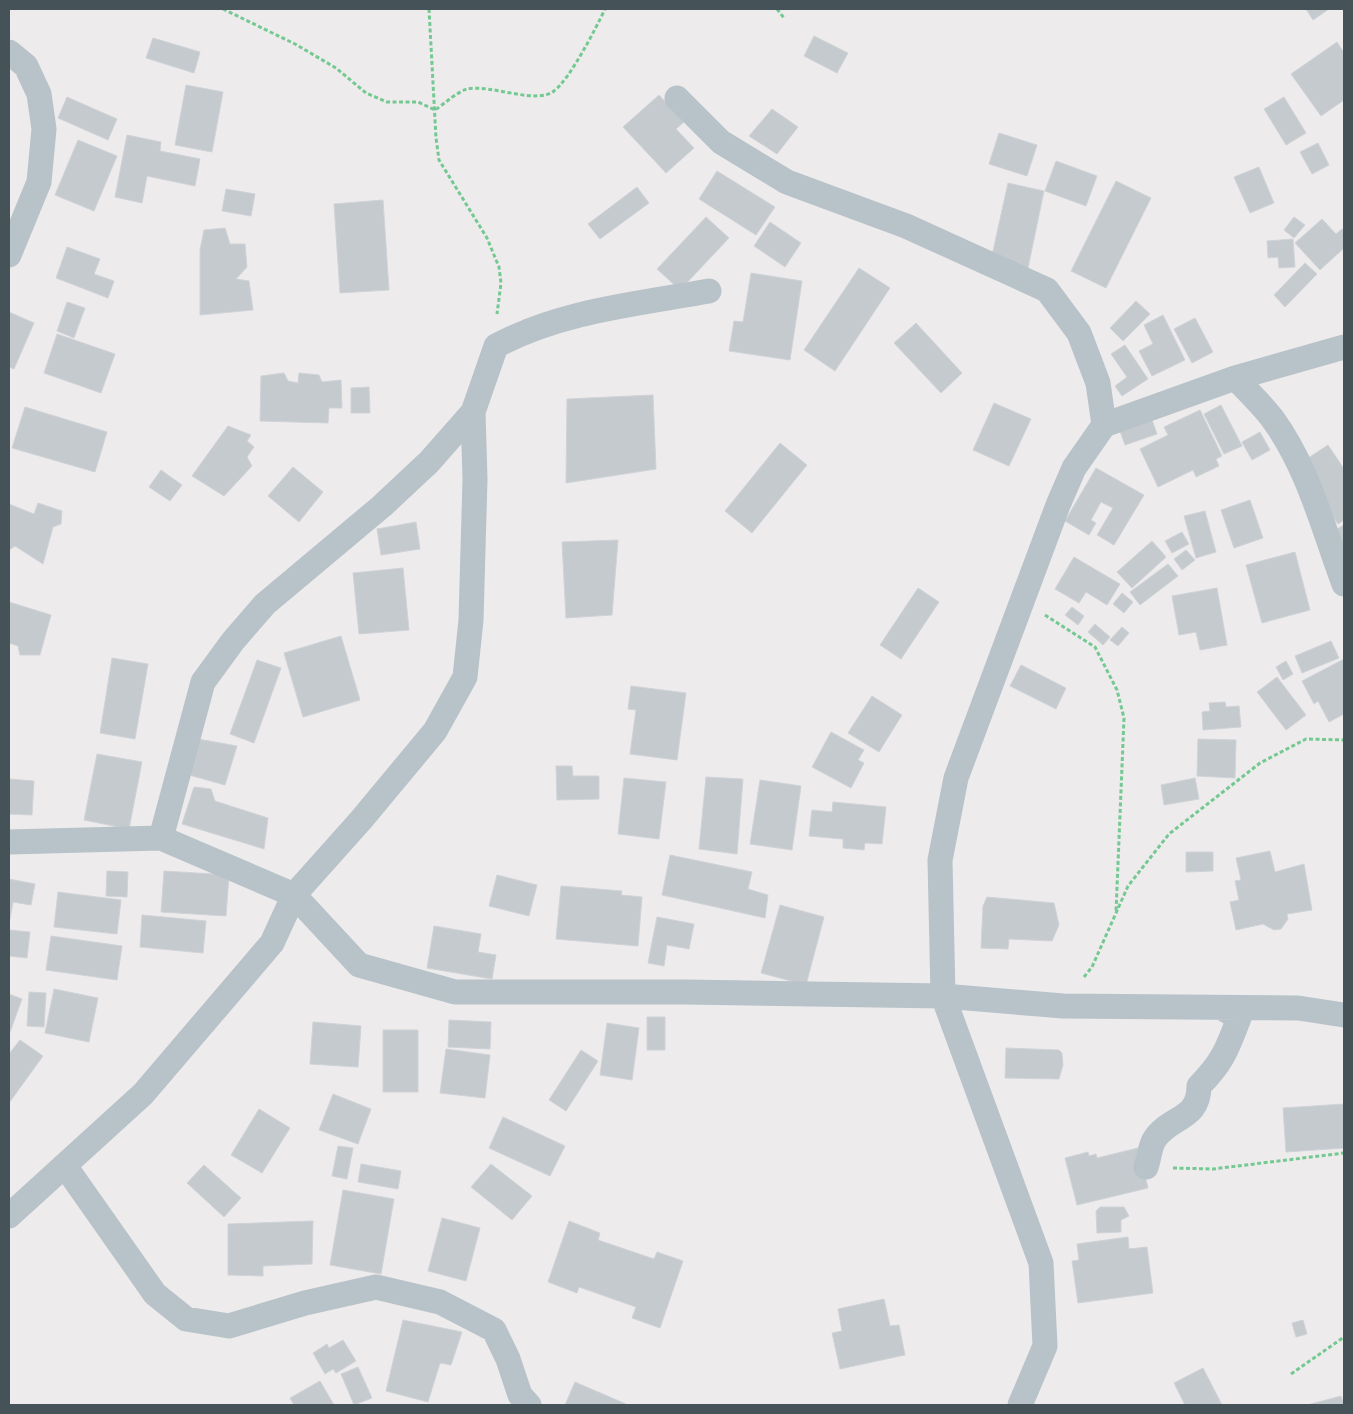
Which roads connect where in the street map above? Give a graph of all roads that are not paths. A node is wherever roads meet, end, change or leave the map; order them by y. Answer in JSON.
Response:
{"nodes":[{"id":1,"x":9,"y":52,"type":"edge"},
{"id":2,"x":677,"y":98,"type":"dead end"},
{"id":3,"x":9,"y":255,"type":"edge"},
{"id":4,"x":709,"y":291,"type":"dead end"},
{"id":5,"x":1344,"y":347,"type":"edge"},
{"id":6,"x":1235,"y":378,"type":"junction"},
{"id":7,"x":473,"y":412,"type":"junction"},
{"id":8,"x":1104,"y":425,"type":"junction"},
{"id":9,"x":1344,"y":584,"type":"edge"},
{"id":10,"x":161,"y":838,"type":"junction"},
{"id":11,"x":9,"y":842,"type":"edge"},
{"id":12,"x":294,"y":895,"type":"junction"},
{"id":13,"x":943,"y":996,"type":"junction"},
{"id":14,"x":1222,"y":1008,"type":"junction"},
{"id":15,"x":1344,"y":1015,"type":"edge"},
{"id":16,"x":65,"y":1166,"type":"junction"},
{"id":17,"x":1146,"y":1167,"type":"road end"},
{"id":18,"x":9,"y":1216,"type":"edge"},
{"id":19,"x":529,"y":1405,"type":"edge"},
{"id":20,"x":1020,"y":1405,"type":"edge"}],
"edges":[{"from":1,"to":3,"type":"street"},
{"from":2,"to":8,"type":"street"},
{"from":4,"to":7,"type":"street"},
{"from":5,"to":6,"type":"street"},
{"from":6,"to":8,"type":"street"},
{"from":6,"to":9,"type":"street"},
{"from":7,"to":10,"type":"street"},
{"from":7,"to":12,"type":"street"},
{"from":8,"to":13,"type":"street"},
{"from":10,"to":11,"type":"street"},
{"from":10,"to":12,"type":"street"},
{"from":12,"to":13,"type":"street"},
{"from":12,"to":16,"type":"street"},
{"from":13,"to":14,"type":"street"},
{"from":13,"to":20,"type":"street"},
{"from":14,"to":15,"type":"street"},
{"from":14,"to":17,"type":"street"},
{"from":16,"to":18,"type":"street"},
{"from":16,"to":19,"type":"street"}]}
